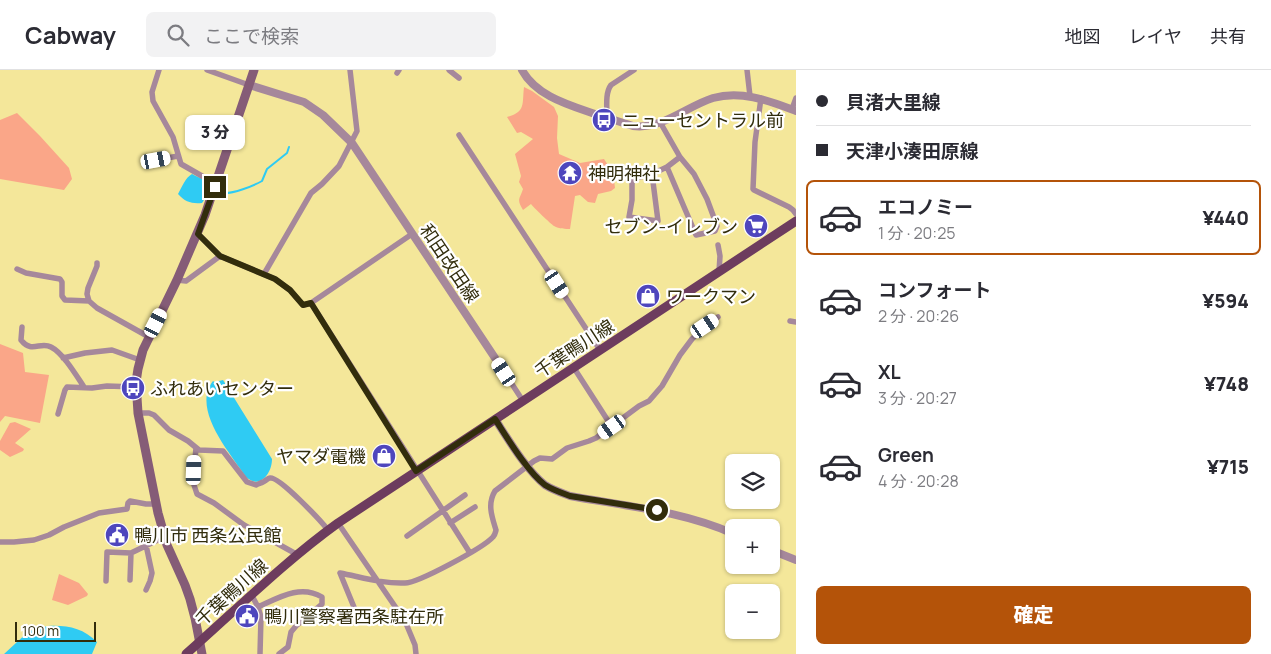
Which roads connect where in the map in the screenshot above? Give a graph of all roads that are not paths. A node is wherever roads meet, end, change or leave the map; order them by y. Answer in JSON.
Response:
{"nodes":[{"id":1,"x":159,"y":70,"type":"edge"},
{"id":2,"x":207,"y":70,"type":"edge"},
{"id":3,"x":254,"y":70,"type":"edge"},
{"id":4,"x":350,"y":70,"type":"edge"},
{"id":5,"x":449,"y":70,"type":"edge"},
{"id":6,"x":522,"y":70,"type":"edge"},
{"id":7,"x":634,"y":70,"type":"edge"},
{"id":8,"x":748,"y":70,"type":"edge"},
{"id":9,"x":458,"y":78,"type":"dead end"},
{"id":10,"x":249,"y":85,"type":"junction"},
{"id":11,"x":750,"y":96,"type":"junction"},
{"id":12,"x":761,"y":98,"type":"junction"},
{"id":13,"x":796,"y":98,"type":"edge"},
{"id":14,"x":794,"y":110,"type":"edge"},
{"id":15,"x":606,"y":118,"type":"junction"},
{"id":16,"x":660,"y":122,"type":"junction"},
{"id":17,"x":459,"y":135,"type":"dead end"},
{"id":18,"x":352,"y":143,"type":"junction"},
{"id":19,"x":178,"y":156,"type":"junction"},
{"id":20,"x":680,"y":157,"type":"junction"},
{"id":21,"x":156,"y":160,"type":"dead end"},
{"id":22,"x":667,"y":167,"type":"junction"},
{"id":23,"x":652,"y":174,"type":"junction"},
{"id":24,"x":216,"y":184,"type":"junction"},
{"id":25,"x":796,"y":214,"type":"edge"},
{"id":26,"x":796,"y":221,"type":"edge"},
{"id":27,"x":198,"y":234,"type":"junction"},
{"id":28,"x":412,"y":234,"type":"junction"},
{"id":29,"x":718,"y":245,"type":"dead end"},
{"id":30,"x":220,"y":256,"type":"junction"},
{"id":31,"x":97,"y":263,"type":"dead end"},
{"id":32,"x":17,"y":269,"type":"dead end"},
{"id":33,"x":719,"y":272,"type":"junction"},
{"id":34,"x":264,"y":274,"type":"junction"},
{"id":35,"x":177,"y":280,"type":"junction"},
{"id":36,"x":89,"y":301,"type":"junction"},
{"id":37,"x":311,"y":303,"type":"junction"},
{"id":38,"x":718,"y":317,"type":"dead end"},
{"id":39,"x":22,"y":327,"type":"dead end"},
{"id":40,"x":149,"y":337,"type":"junction"},
{"id":41,"x":600,"y":350,"type":"junction"},
{"id":42,"x":63,"y":358,"type":"junction"},
{"id":43,"x":495,"y":358,"type":"joint"},
{"id":44,"x":140,"y":360,"type":"junction"},
{"id":45,"x":574,"y":368,"type":"junction"},
{"id":46,"x":136,"y":387,"type":"junction"},
{"id":47,"x":84,"y":388,"type":"junction"},
{"id":48,"x":523,"y":401,"type":"junction"},
{"id":49,"x":58,"y":414,"type":"dead end"},
{"id":50,"x":138,"y":414,"type":"junction"},
{"id":51,"x":495,"y":419,"type":"junction"},
{"id":52,"x":612,"y":427,"type":"junction"},
{"id":53,"x":196,"y":448,"type":"junction"},
{"id":54,"x":527,"y":466,"type":"junction"},
{"id":55,"x":416,"y":471,"type":"junction"},
{"id":56,"x":465,"y":495,"type":"dead end"},
{"id":57,"x":156,"y":504,"type":"junction"},
{"id":58,"x":475,"y":507,"type":"dead end"},
{"id":59,"x":442,"y":511,"type":"junction"},
{"id":60,"x":338,"y":523,"type":"junction"},
{"id":61,"x":450,"y":523,"type":"junction"},
{"id":62,"x":328,"y":530,"type":"junction"},
{"id":63,"x":725,"y":531,"type":"edge"},
{"id":64,"x":406,"y":536,"type":"dead end"},
{"id":65,"x":164,"y":537,"type":"junction"},
{"id":66,"x":0,"y":542,"type":"edge"},
{"id":67,"x":146,"y":545,"type":"junction"},
{"id":68,"x":132,"y":553,"type":"junction"},
{"id":69,"x":470,"y":553,"type":"junction"},
{"id":70,"x":780,"y":554,"type":"edge"},
{"id":71,"x":298,"y":555,"type":"junction"},
{"id":72,"x":796,"y":560,"type":"edge"},
{"id":73,"x":130,"y":580,"type":"dead end"},
{"id":74,"x":106,"y":581,"type":"dead end"},
{"id":75,"x":379,"y":581,"type":"junction"},
{"id":76,"x":146,"y":590,"type":"dead end"},
{"id":77,"x":251,"y":594,"type":"junction"},
{"id":78,"x":258,"y":607,"type":"junction"},
{"id":79,"x":356,"y":612,"type":"dead end"},
{"id":80,"x":200,"y":642,"type":"junction"},
{"id":81,"x":186,"y":654,"type":"edge"},
{"id":82,"x":202,"y":654,"type":"edge"},
{"id":83,"x":260,"y":654,"type":"edge"},
{"id":84,"x":279,"y":654,"type":"edge"},
{"id":85,"x":416,"y":654,"type":"edge"}],
"edges":[{"from":1,"to":19,"type":"street"},
{"from":2,"to":10,"type":"street"},
{"from":3,"to":10,"type":"main road"},
{"from":4,"to":18,"type":"street"},
{"from":5,"to":9,"type":"street"},
{"from":6,"to":15,"type":"street"},
{"from":7,"to":15,"type":"street"},
{"from":8,"to":11,"type":"street"},
{"from":10,"to":18,"type":"street","name":"和田改田線"},
{"from":10,"to":24,"type":"main road"},
{"from":11,"to":12,"type":"street"},
{"from":11,"to":16,"type":"street"},
{"from":12,"to":14,"type":"street"},
{"from":12,"to":25,"type":"street"},
{"from":13,"to":14,"type":"street"},
{"from":15,"to":16,"type":"street"},
{"from":16,"to":20,"type":"street"},
{"from":17,"to":41,"type":"street"},
{"from":18,"to":28,"type":"street","name":"和田改田線"},
{"from":18,"to":34,"type":"street"},
{"from":19,"to":21,"type":"street"},
{"from":19,"to":24,"type":"street"},
{"from":20,"to":22,"type":"street"},
{"from":20,"to":22,"type":"street"},
{"from":22,"to":23,"type":"street"},
{"from":23,"to":23,"type":"street"},
{"from":24,"to":27,"type":"main road"},
{"from":26,"to":33,"type":"main road","name":"千葉鴨川線"},
{"from":27,"to":30,"type":"street"},
{"from":27,"to":35,"type":"main road"},
{"from":28,"to":37,"type":"street"},
{"from":28,"to":43,"type":"street","name":"和田改田線"},
{"from":29,"to":33,"type":"street"},
{"from":30,"to":34,"type":"street"},
{"from":30,"to":35,"type":"street"},
{"from":31,"to":36,"type":"street"},
{"from":32,"to":36,"type":"street"},
{"from":33,"to":41,"type":"main road","name":"千葉鴨川線"},
{"from":34,"to":37,"type":"street"},
{"from":35,"to":40,"type":"main road"},
{"from":36,"to":40,"type":"street"},
{"from":37,"to":55,"type":"street"},
{"from":38,"to":52,"type":"street"},
{"from":39,"to":42,"type":"street"},
{"from":40,"to":44,"type":"main road"},
{"from":41,"to":45,"type":"main road","name":"千葉鴨川線"},
{"from":42,"to":44,"type":"street"},
{"from":42,"to":47,"type":"street"},
{"from":43,"to":48,"type":"street","name":"和田改田線"},
{"from":44,"to":46,"type":"main road"},
{"from":45,"to":48,"type":"main road","name":"千葉鴨川線"},
{"from":45,"to":52,"type":"street"},
{"from":46,"to":47,"type":"street"},
{"from":46,"to":50,"type":"main road"},
{"from":47,"to":49,"type":"street"},
{"from":48,"to":51,"type":"main road","name":"千葉鴨川線"},
{"from":50,"to":53,"type":"street"},
{"from":50,"to":57,"type":"main road"},
{"from":51,"to":54,"type":"street"},
{"from":51,"to":55,"type":"main road","name":"千葉鴨川線"},
{"from":52,"to":54,"type":"street"},
{"from":53,"to":62,"type":"street"},
{"from":53,"to":71,"type":"street"},
{"from":54,"to":63,"type":"street"},
{"from":54,"to":69,"type":"street"},
{"from":55,"to":59,"type":"street"},
{"from":55,"to":60,"type":"main road","name":"千葉鴨川線"},
{"from":56,"to":59,"type":"street"},
{"from":57,"to":65,"type":"main road"},
{"from":57,"to":66,"type":"street"},
{"from":58,"to":61,"type":"street"},
{"from":59,"to":61,"type":"street"},
{"from":59,"to":64,"type":"street"},
{"from":60,"to":62,"type":"main road","name":"千葉鴨川線"},
{"from":60,"to":75,"type":"street"},
{"from":61,"to":69,"type":"street"},
{"from":62,"to":71,"type":"main road","name":"千葉鴨川線"},
{"from":65,"to":67,"type":"street"},
{"from":65,"to":80,"type":"main road"},
{"from":67,"to":68,"type":"street"},
{"from":67,"to":76,"type":"street"},
{"from":68,"to":73,"type":"street"},
{"from":68,"to":74,"type":"street"},
{"from":69,"to":75,"type":"street"},
{"from":70,"to":72,"type":"street"},
{"from":71,"to":77,"type":"main road","name":"千葉鴨川線"},
{"from":75,"to":79,"type":"street"},
{"from":75,"to":85,"type":"street"},
{"from":77,"to":78,"type":"street"},
{"from":77,"to":80,"type":"main road","name":"千葉鴨川線"},
{"from":78,"to":83,"type":"street"},
{"from":78,"to":84,"type":"street"},
{"from":80,"to":81,"type":"main road","name":"千葉鴨川線"},
{"from":80,"to":82,"type":"main road"}]}
